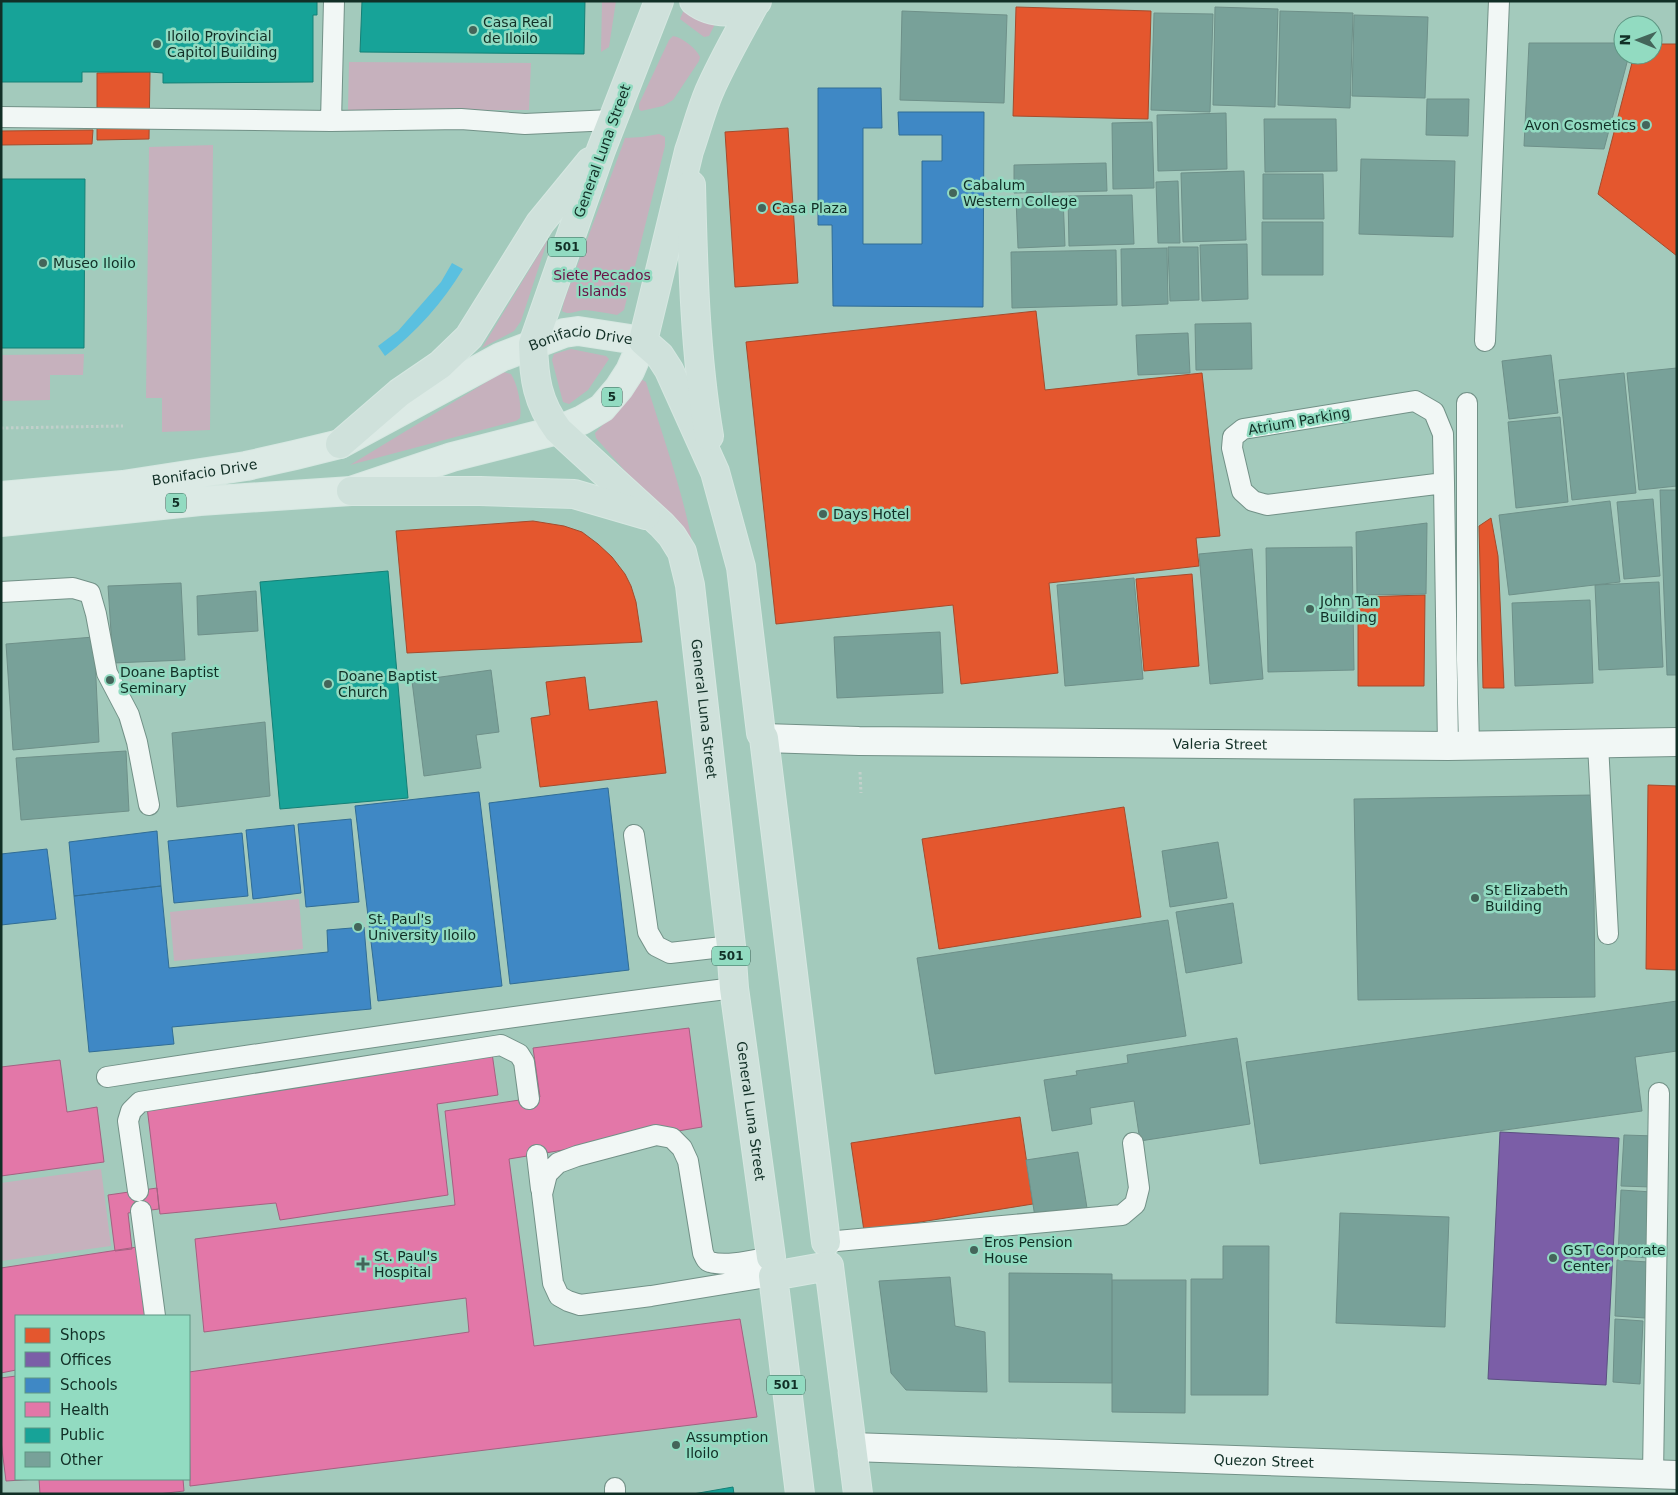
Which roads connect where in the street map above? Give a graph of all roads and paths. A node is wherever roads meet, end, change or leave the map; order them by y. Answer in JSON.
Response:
{"nodes":[{"id":1,"x":334,"y":1,"type":"edge"},
{"id":2,"x":659,"y":1,"type":"edge"},
{"id":3,"x":694,"y":1,"type":"edge"},
{"id":4,"x":1499,"y":1,"type":"edge"},
{"id":5,"x":756,"y":2,"type":"edge"},
{"id":6,"x":1,"y":117,"type":"edge"},
{"id":7,"x":612,"y":120,"type":"junction"},
{"id":8,"x":331,"y":121,"type":"junction"},
{"id":9,"x":601,"y":150,"type":"junction"},
{"id":10,"x":690,"y":151,"type":"junction"},
{"id":11,"x":643,"y":341,"type":"junction"},
{"id":12,"x":1485,"y":341,"type":"dead end"},
{"id":13,"x":533,"y":344,"type":"junction"},
{"id":14,"x":1467,"y":403,"type":"dead end"},
{"id":15,"x":123,"y":426,"type":"dead end"},
{"id":16,"x":1,"y":428,"type":"edge"},
{"id":17,"x":558,"y":430,"type":"junction"},
{"id":18,"x":340,"y":444,"type":"junction"},
{"id":19,"x":715,"y":472,"type":"junction"},
{"id":20,"x":1444,"y":483,"type":"junction"},
{"id":21,"x":351,"y":491,"type":"junction"},
{"id":22,"x":1,"y":496,"type":"edge"},
{"id":23,"x":650,"y":516,"type":"junction"},
{"id":24,"x":1,"y":522,"type":"edge"},
{"id":25,"x":1,"y":592,"type":"edge"},
{"id":26,"x":764,"y":738,"type":"junction"},
{"id":27,"x":1677,"y":742,"type":"edge"},
{"id":28,"x":1598,"y":744,"type":"junction"},
{"id":29,"x":1458,"y":746,"type":"junction"},
{"id":30,"x":150,"y":805,"type":"dead end"},
{"id":31,"x":634,"y":835,"type":"dead end"},
{"id":32,"x":1608,"y":934,"type":"dead end"},
{"id":33,"x":730,"y":946,"type":"junction"},
{"id":34,"x":734,"y":988,"type":"junction"},
{"id":35,"x":107,"y":1077,"type":"dead end"},
{"id":36,"x":1659,"y":1093,"type":"dead end"},
{"id":37,"x":529,"y":1099,"type":"dead end"},
{"id":38,"x":1133,"y":1143,"type":"dead end"},
{"id":39,"x":537,"y":1155,"type":"dead end"},
{"id":40,"x":138,"y":1191,"type":"dead end"},
{"id":41,"x":542,"y":1194,"type":"junction"},
{"id":42,"x":141,"y":1211,"type":"dead end"},
{"id":43,"x":828,"y":1254,"type":"junction"},
{"id":44,"x":772,"y":1266,"type":"junction"},
{"id":45,"x":155,"y":1315,"type":"edge"},
{"id":46,"x":852,"y":1448,"type":"junction"},
{"id":47,"x":1665,"y":1475,"type":"edge"},
{"id":48,"x":800,"y":1494,"type":"edge"},
{"id":49,"x":858,"y":1494,"type":"edge"}],
"edges":[{"from":1,"to":8,"type":"lane"},
{"from":2,"to":7,"type":"highway","name":"General Luna Street","number":"501"},
{"from":3,"to":5,"type":"highway"},
{"from":4,"to":12,"type":"lane"},
{"from":5,"to":10,"type":"highway"},
{"from":6,"to":8,"type":"lane"},
{"from":7,"to":8,"type":"lane"},
{"from":7,"to":9,"type":"highway","name":"General Luna Street","number":"501"},
{"from":9,"to":13,"type":"highway","name":"General Luna Street","number":"501"},
{"from":9,"to":18,"type":"highway"},
{"from":10,"to":11,"type":"highway"},
{"from":10,"to":19,"type":"highway"},
{"from":11,"to":13,"type":"main road","name":"Bonifacio Drive","number":"5"},
{"from":11,"to":17,"type":"main road","name":"Bonifacio Drive","number":"5"},
{"from":11,"to":19,"type":"highway"},
{"from":13,"to":17,"type":"highway","name":"General Luna Street","number":"501"},
{"from":13,"to":18,"type":"main road","name":"Bonifacio Drive","number":"5"},
{"from":14,"to":29,"type":"lane"},
{"from":15,"to":16,"type":"path"},
{"from":17,"to":21,"type":"main road","name":"Bonifacio Drive","number":"5"},
{"from":17,"to":23,"type":"highway","name":"General Luna Street","number":"501"},
{"from":18,"to":22,"type":"main road","name":"Bonifacio Drive","number":"5"},
{"from":19,"to":26,"type":"highway"},
{"from":20,"to":20,"type":"lane","name":"Atrium Parking"},
{"from":20,"to":29,"type":"lane","name":"Atrium Parking"},
{"from":21,"to":23,"type":"highway"},
{"from":21,"to":24,"type":"main road","name":"Bonifacio Drive","number":"5"},
{"from":23,"to":33,"type":"highway","name":"General Luna Street","number":"501"},
{"from":25,"to":30,"type":"lane"},
{"from":26,"to":29,"type":"street","name":"Valeria Street"},
{"from":26,"to":43,"type":"highway"},
{"from":27,"to":28,"type":"street","name":"Valeria Street"},
{"from":28,"to":29,"type":"street","name":"Valeria Street"},
{"from":28,"to":32,"type":"lane"},
{"from":31,"to":33,"type":"lane"},
{"from":33,"to":34,"type":"highway","name":"General Luna Street","number":"501"},
{"from":34,"to":35,"type":"lane"},
{"from":34,"to":44,"type":"highway","name":"General Luna Street","number":"501"},
{"from":36,"to":47,"type":"lane"},
{"from":37,"to":40,"type":"lane"},
{"from":38,"to":43,"type":"lane"},
{"from":39,"to":41,"type":"lane"},
{"from":41,"to":44,"type":"lane"},
{"from":41,"to":44,"type":"lane"},
{"from":42,"to":45,"type":"lane"},
{"from":43,"to":44,"type":"highway"},
{"from":43,"to":46,"type":"highway"},
{"from":44,"to":48,"type":"highway","name":"General Luna Street","number":"501"},
{"from":46,"to":47,"type":"street","name":"Quezon Street"},
{"from":46,"to":49,"type":"highway"}]}
